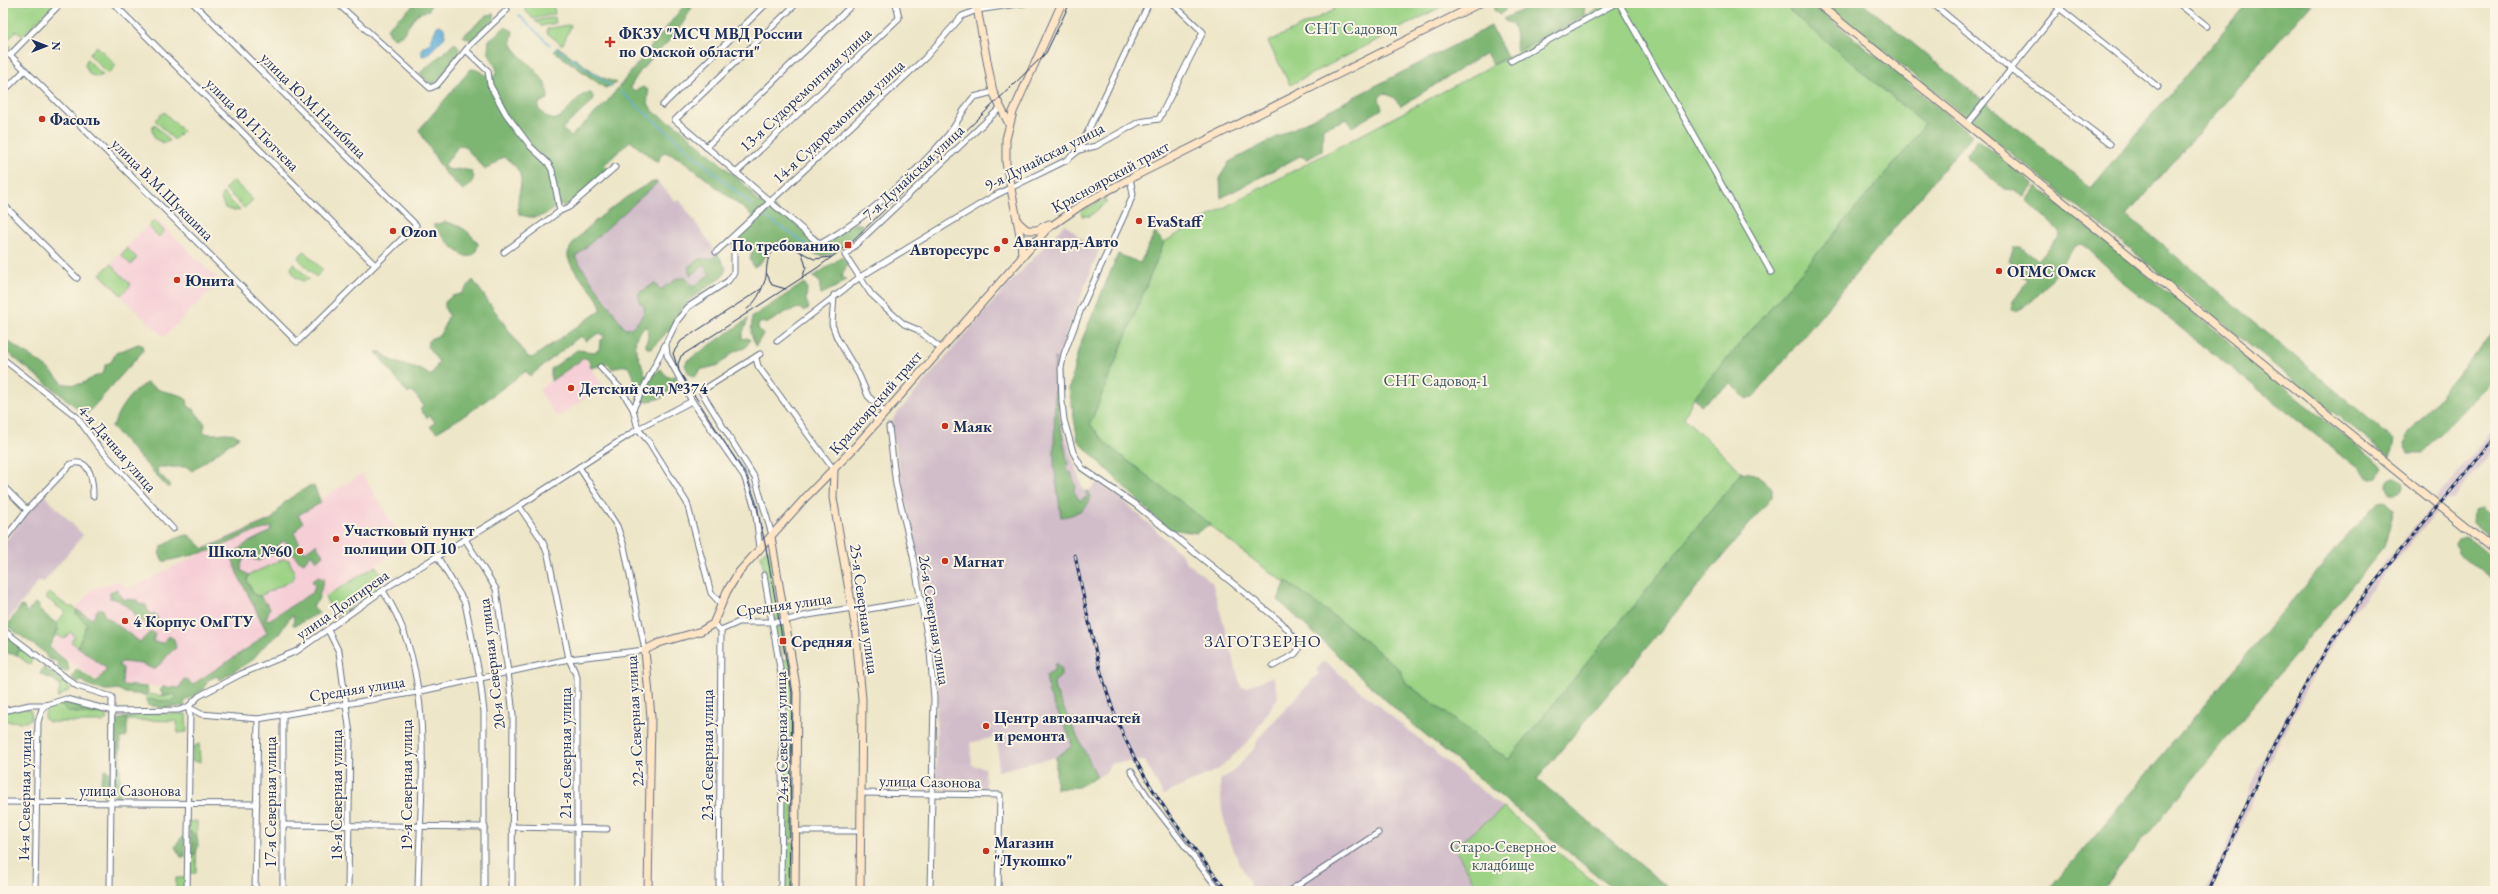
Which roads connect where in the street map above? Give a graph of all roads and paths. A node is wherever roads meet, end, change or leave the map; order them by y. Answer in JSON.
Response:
{"nodes":[{"id":1,"x":61,"y":3,"type":"edge"},
{"id":2,"x":113,"y":3,"type":"edge"},
{"id":3,"x":193,"y":3,"type":"edge"},
{"id":4,"x":337,"y":3,"type":"edge"},
{"id":5,"x":768,"y":3,"type":"edge"},
{"id":6,"x":797,"y":3,"type":"edge"},
{"id":7,"x":854,"y":3,"type":"edge"},
{"id":8,"x":896,"y":3,"type":"edge"},
{"id":9,"x":1025,"y":3,"type":"edge"},
{"id":10,"x":1062,"y":3,"type":"edge"},
{"id":11,"x":1149,"y":3,"type":"edge"},
{"id":12,"x":1172,"y":3,"type":"edge"},
{"id":13,"x":1480,"y":3,"type":"edge"},
{"id":14,"x":1616,"y":3,"type":"edge"},
{"id":15,"x":1619,"y":3,"type":"edge"},
{"id":16,"x":1817,"y":3,"type":"edge"},
{"id":17,"x":1932,"y":3,"type":"edge"},
{"id":18,"x":2053,"y":3,"type":"edge"},
{"id":19,"x":2064,"y":3,"type":"edge"},
{"id":20,"x":2178,"y":3,"type":"edge"},
{"id":21,"x":977,"y":6,"type":"edge"},
{"id":22,"x":2060,"y":9,"type":"junction"},
{"id":23,"x":507,"y":10,"type":"dead end"},
{"id":24,"x":2207,"y":26,"type":"dead end"},
{"id":25,"x":467,"y":51,"type":"junction"},
{"id":26,"x":3,"y":55,"type":"edge"},
{"id":27,"x":10,"y":55,"type":"junction"},
{"id":28,"x":1511,"y":61,"type":"dead end"},
{"id":29,"x":2011,"y":69,"type":"junction"},
{"id":30,"x":25,"y":70,"type":"junction"},
{"id":31,"x":2158,"y":87,"type":"dead end"},
{"id":32,"x":3,"y":92,"type":"edge"},
{"id":33,"x":993,"y":92,"type":"junction"},
{"id":34,"x":663,"y":105,"type":"dead end"},
{"id":35,"x":1000,"y":108,"type":"junction"},
{"id":36,"x":1009,"y":124,"type":"junction"},
{"id":37,"x":1967,"y":124,"type":"junction"},
{"id":38,"x":2110,"y":144,"type":"dead end"},
{"id":39,"x":706,"y":147,"type":"junction"},
{"id":40,"x":1079,"y":150,"type":"junction"},
{"id":41,"x":615,"y":167,"type":"dead end"},
{"id":42,"x":736,"y":173,"type":"junction"},
{"id":43,"x":1130,"y":178,"type":"junction"},
{"id":44,"x":1010,"y":189,"type":"junction"},
{"id":45,"x":770,"y":202,"type":"junction"},
{"id":46,"x":3,"y":204,"type":"edge"},
{"id":47,"x":560,"y":211,"type":"junction"},
{"id":48,"x":1016,"y":218,"type":"junction"},
{"id":49,"x":1056,"y":221,"type":"junction"},
{"id":50,"x":734,"y":236,"type":"junction"},
{"id":51,"x":504,"y":252,"type":"dead end"},
{"id":52,"x":716,"y":252,"type":"dead end"},
{"id":53,"x":1022,"y":256,"type":"junction"},
{"id":54,"x":374,"y":264,"type":"junction"},
{"id":55,"x":1771,"y":272,"type":"dead end"},
{"id":56,"x":860,"y":277,"type":"junction"},
{"id":57,"x":77,"y":278,"type":"dead end"},
{"id":58,"x":834,"y":295,"type":"junction"},
{"id":59,"x":777,"y":341,"type":"dead end"},
{"id":60,"x":666,"y":344,"type":"junction"},
{"id":61,"x":941,"y":349,"type":"junction"},
{"id":62,"x":3,"y":359,"type":"edge"},
{"id":63,"x":600,"y":367,"type":"dead end"},
{"id":64,"x":692,"y":400,"type":"junction"},
{"id":65,"x":633,"y":409,"type":"junction"},
{"id":66,"x":885,"y":413,"type":"junction"},
{"id":67,"x":889,"y":427,"type":"dead end"},
{"id":68,"x":638,"y":429,"type":"junction"},
{"id":69,"x":579,"y":467,"type":"junction"},
{"id":70,"x":834,"y":470,"type":"junction"},
{"id":71,"x":3,"y":486,"type":"edge"},
{"id":72,"x":93,"y":496,"type":"dead end"},
{"id":73,"x":519,"y":506,"type":"junction"},
{"id":74,"x":27,"y":510,"type":"junction"},
{"id":75,"x":173,"y":529,"type":"dead end"},
{"id":76,"x":771,"y":536,"type":"junction"},
{"id":77,"x":465,"y":539,"type":"junction"},
{"id":78,"x":3,"y":541,"type":"edge"},
{"id":79,"x":760,"y":548,"type":"junction"},
{"id":80,"x":2495,"y":551,"type":"edge"},
{"id":81,"x":437,"y":556,"type":"junction"},
{"id":82,"x":764,"y":575,"type":"dead end"},
{"id":83,"x":383,"y":591,"type":"junction"},
{"id":84,"x":922,"y":600,"type":"junction"},
{"id":85,"x":721,"y":604,"type":"junction"},
{"id":86,"x":852,"y":610,"type":"junction"},
{"id":87,"x":786,"y":621,"type":"junction"},
{"id":88,"x":772,"y":622,"type":"junction"},
{"id":89,"x":713,"y":624,"type":"junction"},
{"id":90,"x":3,"y":630,"type":"edge"},
{"id":91,"x":328,"y":630,"type":"junction"},
{"id":92,"x":721,"y":630,"type":"junction"},
{"id":93,"x":645,"y":650,"type":"junction"},
{"id":94,"x":569,"y":659,"type":"junction"},
{"id":95,"x":1273,"y":666,"type":"dead end"},
{"id":96,"x":508,"y":672,"type":"junction"},
{"id":97,"x":480,"y":678,"type":"junction"},
{"id":98,"x":417,"y":692,"type":"junction"},
{"id":99,"x":46,"y":705,"type":"junction"},
{"id":100,"x":345,"y":705,"type":"junction"},
{"id":101,"x":188,"y":707,"type":"junction"},
{"id":102,"x":3,"y":711,"type":"edge"},
{"id":103,"x":113,"y":711,"type":"junction"},
{"id":104,"x":283,"y":714,"type":"junction"},
{"id":105,"x":258,"y":719,"type":"junction"},
{"id":106,"x":1131,"y":771,"type":"dead end"},
{"id":107,"x":861,"y":793,"type":"junction"},
{"id":108,"x":932,"y":794,"type":"junction"},
{"id":109,"x":3,"y":802,"type":"edge"},
{"id":110,"x":36,"y":802,"type":"junction"},
{"id":111,"x":188,"y":803,"type":"junction"},
{"id":112,"x":111,"y":804,"type":"junction"},
{"id":113,"x":257,"y":804,"type":"junction"},
{"id":114,"x":283,"y":825,"type":"junction"},
{"id":115,"x":350,"y":825,"type":"junction"},
{"id":116,"x":419,"y":825,"type":"junction"},
{"id":117,"x":485,"y":827,"type":"junction"},
{"id":118,"x":512,"y":827,"type":"junction"},
{"id":119,"x":578,"y":828,"type":"junction"},
{"id":120,"x":608,"y":828,"type":"dead end"},
{"id":121,"x":801,"y":831,"type":"dead end"},
{"id":122,"x":860,"y":831,"type":"junction"},
{"id":123,"x":1378,"y":833,"type":"dead end"},
{"id":124,"x":35,"y":891,"type":"edge"},
{"id":125,"x":110,"y":891,"type":"edge"},
{"id":126,"x":187,"y":891,"type":"edge"},
{"id":127,"x":255,"y":891,"type":"edge"},
{"id":128,"x":283,"y":891,"type":"edge"},
{"id":129,"x":348,"y":891,"type":"edge"},
{"id":130,"x":418,"y":891,"type":"edge"},
{"id":131,"x":484,"y":891,"type":"edge"},
{"id":132,"x":512,"y":891,"type":"edge"},
{"id":133,"x":576,"y":891,"type":"edge"},
{"id":134,"x":648,"y":891,"type":"edge"},
{"id":135,"x":719,"y":891,"type":"edge"},
{"id":136,"x":782,"y":891,"type":"edge"},
{"id":137,"x":795,"y":891,"type":"edge"},
{"id":138,"x":860,"y":891,"type":"edge"},
{"id":139,"x":930,"y":891,"type":"edge"},
{"id":140,"x":998,"y":891,"type":"edge"},
{"id":141,"x":1220,"y":891,"type":"edge"},
{"id":142,"x":1289,"y":891,"type":"edge"}],
"edges":[{"from":1,"to":27,"type":"street"},
{"from":2,"to":54,"type":"street","name":"улица Ф.И.Тютчева"},
{"from":3,"to":54,"type":"street","name":"улица Ю.М.Нагибина"},
{"from":4,"to":25,"type":"street"},
{"from":5,"to":34,"type":"street"},
{"from":6,"to":39,"type":"street"},
{"from":7,"to":39,"type":"street"},
{"from":8,"to":42,"type":"street","name":"13-я Судоремонтная улица"},
{"from":9,"to":21,"type":"street","name":"14-я Судоремонтная улица"},
{"from":10,"to":36,"type":"main road"},
{"from":11,"to":40,"type":"street"},
{"from":12,"to":40,"type":"street","name":"9-я Дунайская улица"},
{"from":13,"to":43,"type":"main road","name":"Красноярский тракт"},
{"from":14,"to":28,"type":"street"},
{"from":15,"to":55,"type":"street"},
{"from":16,"to":37,"type":"main road"},
{"from":17,"to":29,"type":"street"},
{"from":18,"to":22,"type":"street"},
{"from":19,"to":22,"type":"street"},
{"from":20,"to":24,"type":"street"},
{"from":21,"to":33,"type":"main road"},
{"from":21,"to":45,"type":"street","name":"14-я Судоремонтная улица"},
{"from":22,"to":29,"type":"street"},
{"from":22,"to":31,"type":"street"},
{"from":23,"to":25,"type":"street"},
{"from":25,"to":47,"type":"street"},
{"from":26,"to":27,"type":"street"},
{"from":27,"to":30,"type":"street","name":"улица В.М.Шукшина"},
{"from":29,"to":37,"type":"street"},
{"from":29,"to":38,"type":"street"},
{"from":30,"to":32,"type":"street"},
{"from":30,"to":54,"type":"street","name":"улица В.М.Шукшина"},
{"from":33,"to":35,"type":"main road"},
{"from":33,"to":45,"type":"street"},
{"from":35,"to":36,"type":"main road"},
{"from":35,"to":56,"type":"street","name":"7-я Дунайская улица"},
{"from":36,"to":44,"type":"main road"},
{"from":37,"to":80,"type":"main road"},
{"from":39,"to":42,"type":"street"},
{"from":40,"to":44,"type":"street","name":"9-я Дунайская улица"},
{"from":41,"to":47,"type":"street"},
{"from":42,"to":45,"type":"street"},
{"from":43,"to":49,"type":"main road","name":"Красноярский тракт"},
{"from":43,"to":95,"type":"street"},
{"from":44,"to":48,"type":"main road"},
{"from":44,"to":56,"type":"street","name":"9-я Дунайская улица"},
{"from":45,"to":50,"type":"street","name":"14-я Судоремонтная улица"},
{"from":46,"to":57,"type":"street"},
{"from":47,"to":51,"type":"street"},
{"from":48,"to":49,"type":"main road"},
{"from":48,"to":53,"type":"main road"},
{"from":49,"to":53,"type":"main road","name":"Красноярский тракт"},
{"from":50,"to":52,"type":"street","name":"14-я Судоремонтная улица"},
{"from":50,"to":60,"type":"street"},
{"from":53,"to":61,"type":"main road","name":"Красноярский тракт"},
{"from":56,"to":58,"type":"street"},
{"from":56,"to":61,"type":"street"},
{"from":58,"to":59,"type":"street"},
{"from":58,"to":66,"type":"street"},
{"from":60,"to":64,"type":"street"},
{"from":60,"to":65,"type":"street"},
{"from":61,"to":66,"type":"main road","name":"Красноярский тракт"},
{"from":62,"to":75,"type":"street","name":"4-я Дачная улица"},
{"from":63,"to":65,"type":"street"},
{"from":64,"to":68,"type":"street","name":"улица Долгирева"},
{"from":64,"to":79,"type":"street"},
{"from":65,"to":68,"type":"street"},
{"from":66,"to":70,"type":"main road","name":"Красноярский тракт"},
{"from":67,"to":84,"type":"street","name":"26-я Северная улица"},
{"from":68,"to":69,"type":"street","name":"улица Долгирева"},
{"from":68,"to":85,"type":"street"},
{"from":69,"to":73,"type":"street","name":"улица Долгирева"},
{"from":69,"to":93,"type":"street","name":"22-я Северная улица"},
{"from":70,"to":76,"type":"main road","name":"Красноярский тракт"},
{"from":70,"to":76,"type":"street","name":"24-я Северная улица"},
{"from":70,"to":86,"type":"main road","name":"25-я Северная улица"},
{"from":71,"to":74,"type":"street"},
{"from":72,"to":74,"type":"street"},
{"from":73,"to":77,"type":"street","name":"улица Долгирева"},
{"from":73,"to":94,"type":"street","name":"21-я Северная улица"},
{"from":74,"to":78,"type":"street"},
{"from":76,"to":79,"type":"main road","name":"Красноярский тракт"},
{"from":76,"to":87,"type":"main road","name":"24-я Северная улица"},
{"from":77,"to":81,"type":"street","name":"улица Долгирева"},
{"from":77,"to":96,"type":"street","name":"20-я Северная улица"},
{"from":79,"to":85,"type":"main road","name":"Красноярский тракт"},
{"from":81,"to":83,"type":"street","name":"улица Долгирева"},
{"from":81,"to":97,"type":"street","name":"20-я Северная улица"},
{"from":82,"to":88,"type":"street","name":"24-я Северная улица"},
{"from":83,"to":91,"type":"street","name":"улица Долгирева"},
{"from":83,"to":98,"type":"street","name":"19-я Северная улица"},
{"from":84,"to":86,"type":"street","name":"Средняя улица"},
{"from":84,"to":108,"type":"street","name":"26-я Северная улица"},
{"from":85,"to":89,"type":"main road","name":"Красноярский тракт"},
{"from":86,"to":87,"type":"street","name":"Средняя улица"},
{"from":86,"to":107,"type":"main road","name":"25-я Северная улица"},
{"from":87,"to":88,"type":"street","name":"Средняя улица"},
{"from":87,"to":137,"type":"main road","name":"24-я Северная улица"},
{"from":88,"to":92,"type":"street","name":"Средняя улица"},
{"from":88,"to":136,"type":"street","name":"24-я Северная улица"},
{"from":89,"to":92,"type":"street"},
{"from":89,"to":93,"type":"main road","name":"Средняя улица"},
{"from":90,"to":103,"type":"street"},
{"from":91,"to":100,"type":"street","name":"18-я Северная улица"},
{"from":91,"to":101,"type":"street","name":"улица Долгирева"},
{"from":92,"to":135,"type":"street","name":"23-я Северная улица"},
{"from":93,"to":94,"type":"street","name":"Средняя улица"},
{"from":93,"to":134,"type":"main road","name":"22-я Северная улица"},
{"from":94,"to":96,"type":"street","name":"Средняя улица"},
{"from":94,"to":119,"type":"street","name":"21-я Северная улица"},
{"from":96,"to":97,"type":"street","name":"Средняя улица"},
{"from":96,"to":118,"type":"street","name":"20-я Северная улица"},
{"from":97,"to":98,"type":"street","name":"Средняя улица"},
{"from":97,"to":117,"type":"street","name":"20-я Северная улица"},
{"from":98,"to":100,"type":"street","name":"Средняя улица"},
{"from":98,"to":116,"type":"street","name":"19-я Северная улица"},
{"from":99,"to":102,"type":"street"},
{"from":99,"to":103,"type":"street"},
{"from":99,"to":110,"type":"street","name":"14-я Северная улица"},
{"from":100,"to":104,"type":"street","name":"Средняя улица"},
{"from":100,"to":115,"type":"street","name":"18-я Северная улица"},
{"from":101,"to":103,"type":"street"},
{"from":101,"to":105,"type":"street","name":"Средняя улица"},
{"from":101,"to":111,"type":"street"},
{"from":103,"to":112,"type":"street"},
{"from":104,"to":105,"type":"street","name":"Средняя улица"},
{"from":104,"to":114,"type":"street","name":"17-я Северная улица"},
{"from":105,"to":113,"type":"street","name":"17-я Северная улица"},
{"from":106,"to":141,"type":"street"},
{"from":107,"to":108,"type":"street","name":"улица Сазонова"},
{"from":107,"to":122,"type":"main road","name":"25-я Северная улица"},
{"from":108,"to":139,"type":"street","name":"26-я Северная улица"},
{"from":108,"to":140,"type":"street","name":"улица Сазонова"},
{"from":109,"to":110,"type":"street","name":"улица Сазонова"},
{"from":110,"to":112,"type":"street","name":"улица Сазонова"},
{"from":110,"to":124,"type":"street","name":"14-я Северная улица"},
{"from":111,"to":112,"type":"street","name":"улица Сазонова"},
{"from":111,"to":113,"type":"street","name":"улица Сазонова"},
{"from":111,"to":126,"type":"street"},
{"from":112,"to":125,"type":"street"},
{"from":113,"to":127,"type":"street","name":"17-я Северная улица"},
{"from":114,"to":115,"type":"street"},
{"from":114,"to":128,"type":"street","name":"17-я Северная улица"},
{"from":115,"to":116,"type":"street"},
{"from":115,"to":129,"type":"street","name":"18-я Северная улица"},
{"from":116,"to":117,"type":"street"},
{"from":116,"to":130,"type":"street","name":"19-я Северная улица"},
{"from":117,"to":131,"type":"street","name":"20-я Северная улица"},
{"from":118,"to":119,"type":"street"},
{"from":118,"to":132,"type":"street","name":"20-я Северная улица"},
{"from":119,"to":120,"type":"street"},
{"from":119,"to":133,"type":"street","name":"21-я Северная улица"},
{"from":121,"to":122,"type":"street"},
{"from":122,"to":138,"type":"main road","name":"25-я Северная улица"},
{"from":123,"to":142,"type":"street"}]}
